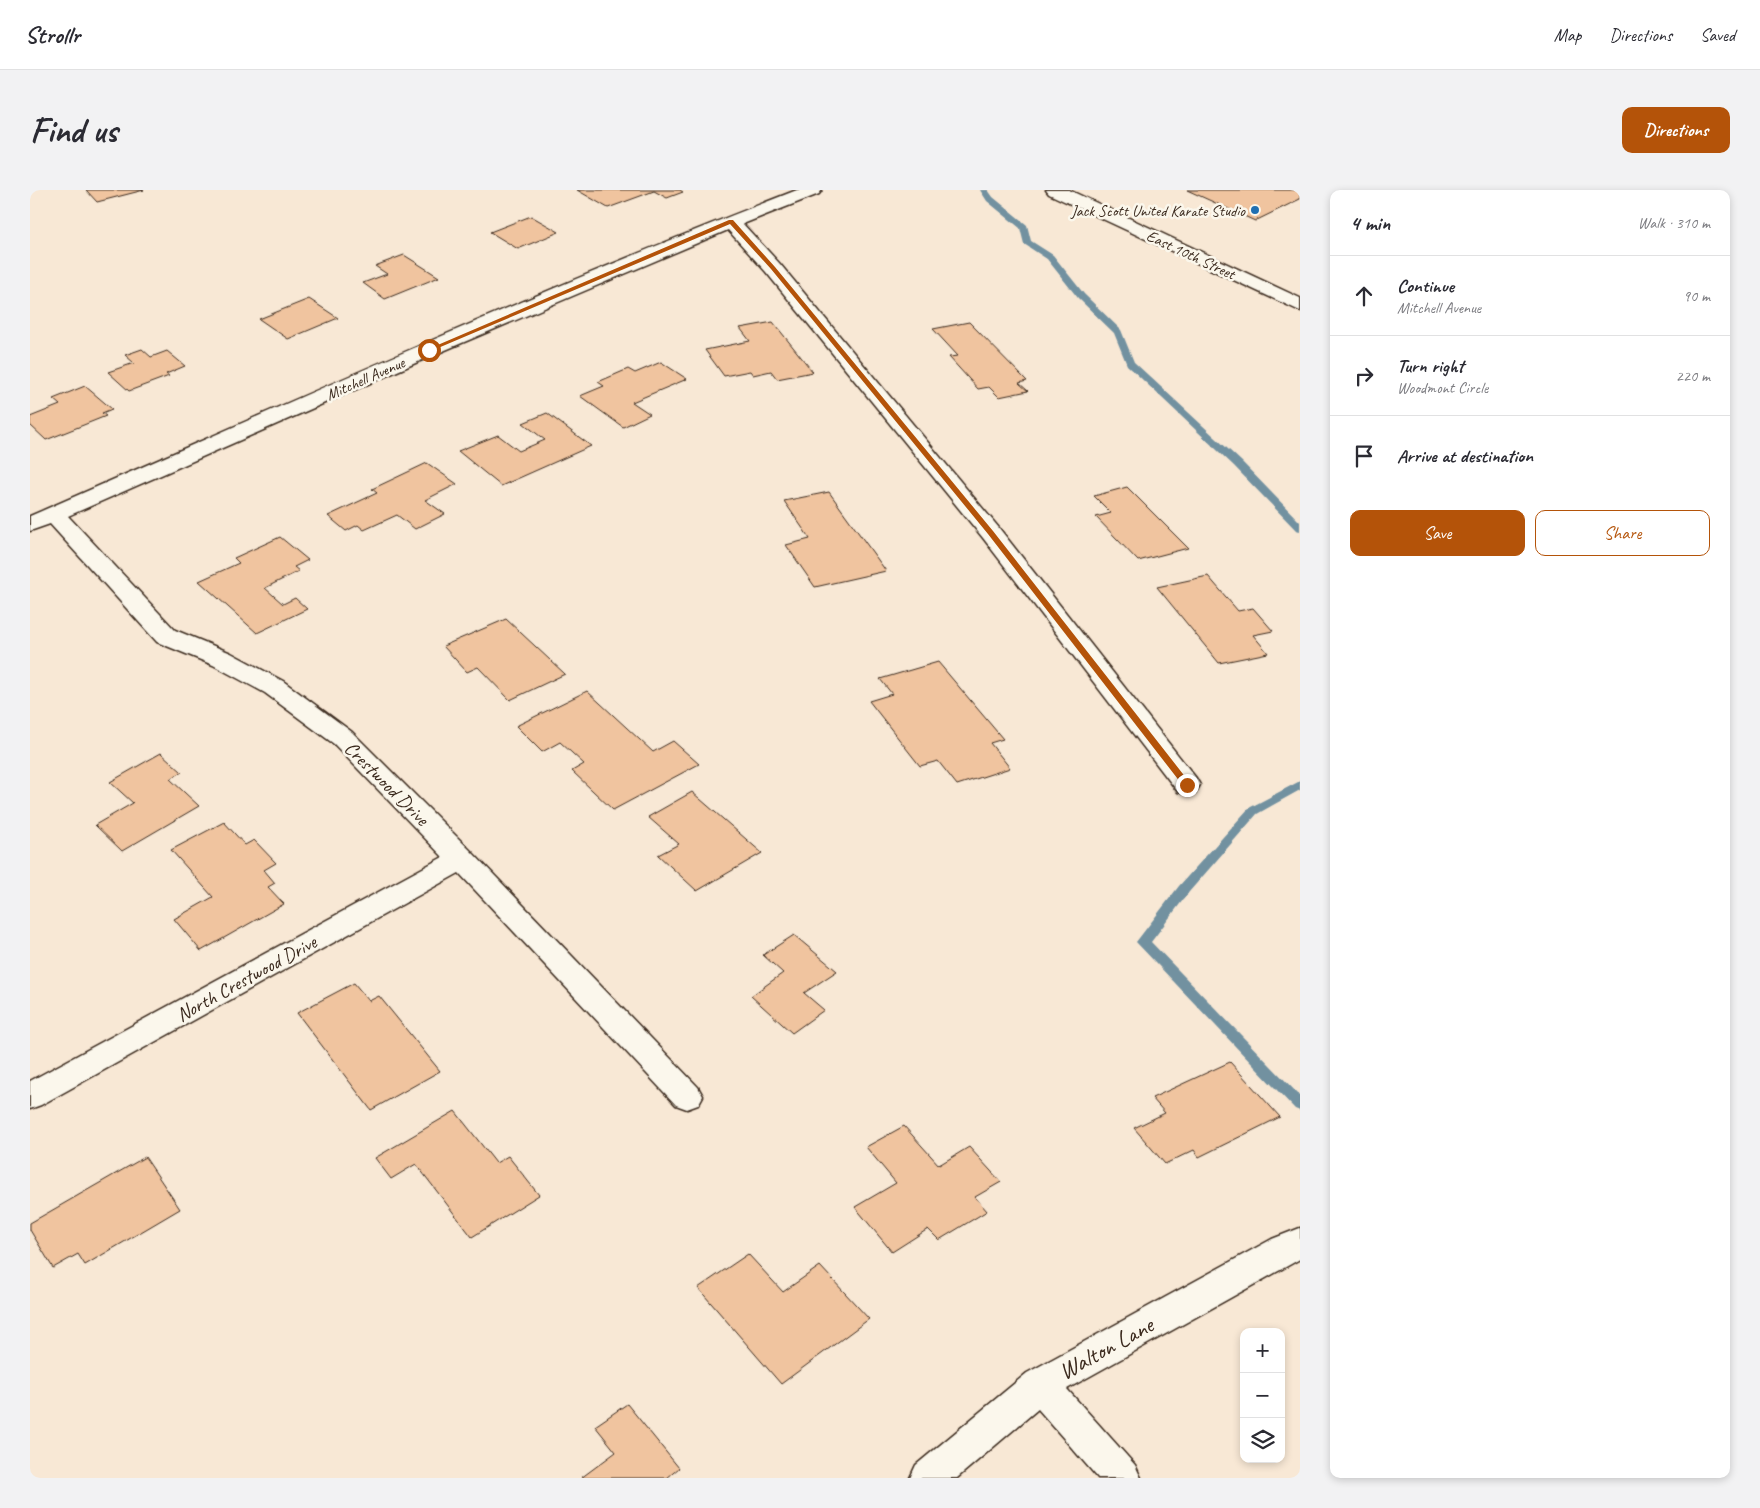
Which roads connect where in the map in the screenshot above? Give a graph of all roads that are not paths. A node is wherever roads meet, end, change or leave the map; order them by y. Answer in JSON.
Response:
{"nodes":[{"id":1,"x":813,"y":190,"type":"edge"},
{"id":2,"x":1056,"y":190,"type":"edge"},
{"id":3,"x":731,"y":222,"type":"junction"},
{"id":4,"x":1300,"y":305,"type":"edge"},
{"id":5,"x":54,"y":514,"type":"junction"},
{"id":6,"x":30,"y":524,"type":"edge"},
{"id":7,"x":1187,"y":785,"type":"dead end"},
{"id":8,"x":462,"y":860,"type":"junction"},
{"id":9,"x":30,"y":1096,"type":"edge"},
{"id":10,"x":687,"y":1096,"type":"dead end"},
{"id":11,"x":1300,"y":1243,"type":"edge"},
{"id":12,"x":1040,"y":1385,"type":"junction"},
{"id":13,"x":929,"y":1478,"type":"edge"},
{"id":14,"x":1122,"y":1478,"type":"edge"}],
"edges":[{"from":1,"to":3,"type":"street","name":"Mitchell Avenue"},
{"from":2,"to":4,"type":"street","name":"East 10th Street"},
{"from":3,"to":5,"type":"street","name":"Mitchell Avenue"},
{"from":3,"to":7,"type":"street"},
{"from":5,"to":6,"type":"street","name":"Mitchell Avenue"},
{"from":5,"to":8,"type":"street","name":"Crestwood Drive"},
{"from":8,"to":9,"type":"street","name":"North Crestwood Drive"},
{"from":8,"to":10,"type":"street","name":"Crestwood Drive"},
{"from":11,"to":12,"type":"street","name":"Walton Lane"},
{"from":12,"to":13,"type":"street","name":"Walton Lane"},
{"from":12,"to":14,"type":"street"}]}
